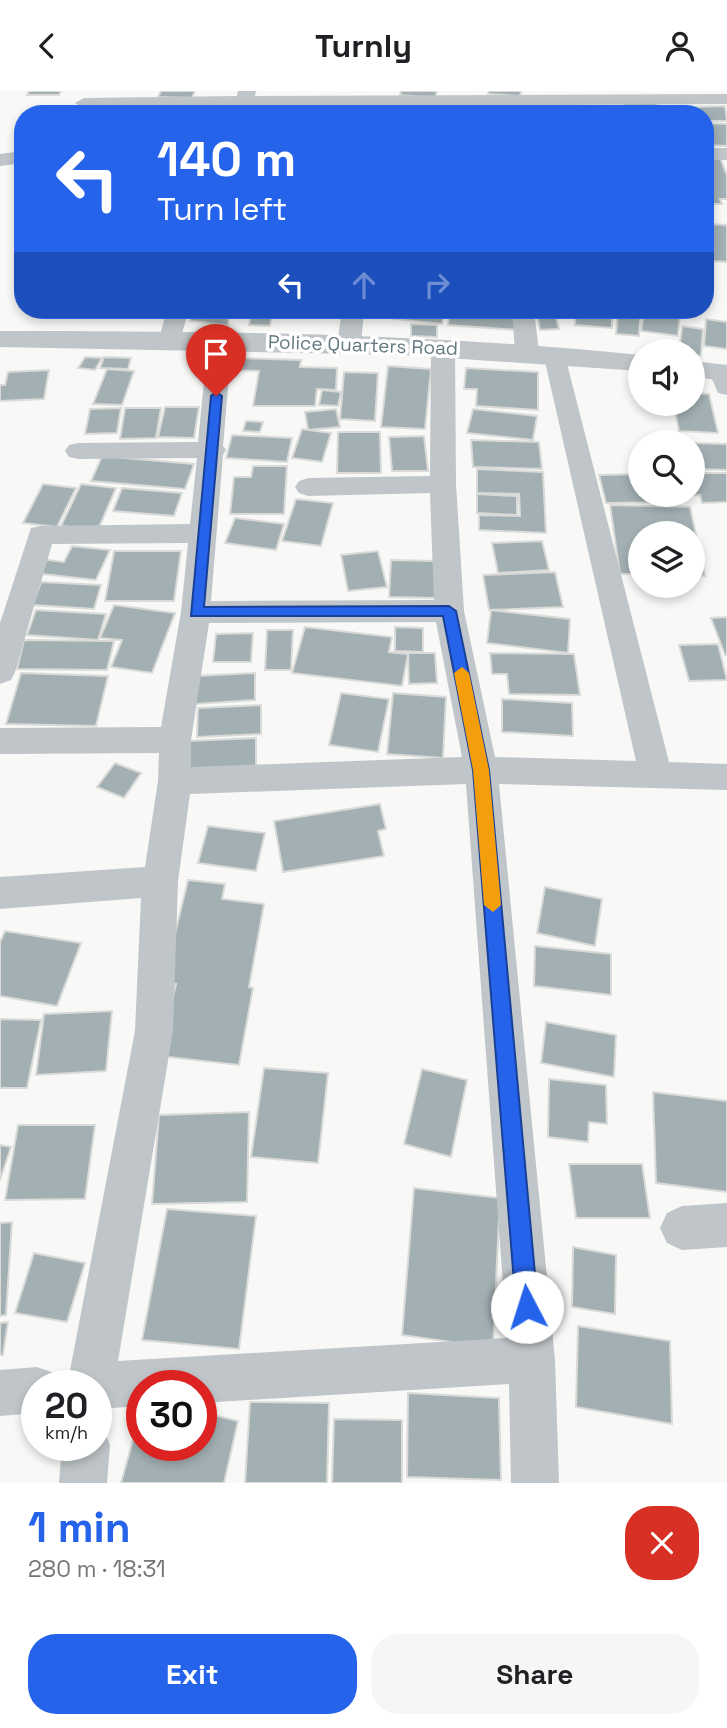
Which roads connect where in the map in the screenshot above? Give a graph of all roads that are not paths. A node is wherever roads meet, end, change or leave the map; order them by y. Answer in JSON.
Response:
{"nodes":[{"id":1,"x":246,"y":96,"type":"edge"},
{"id":2,"x":727,"y":99,"type":"edge"},
{"id":3,"x":82,"y":102,"type":"edge"},
{"id":4,"x":483,"y":102,"type":"edge"},
{"id":5,"x":176,"y":319,"type":"edge"},
{"id":6,"x":352,"y":319,"type":"edge"},
{"id":7,"x":524,"y":319,"type":"edge"},
{"id":8,"x":171,"y":338,"type":"junction"},
{"id":9,"x":0,"y":339,"type":"edge"},
{"id":10,"x":220,"y":341,"type":"junction"},
{"id":11,"x":349,"y":345,"type":"junction"},
{"id":12,"x":443,"y":348,"type":"junction"},
{"id":13,"x":527,"y":351,"type":"junction"},
{"id":14,"x":555,"y":353,"type":"junction"},
{"id":15,"x":628,"y":362,"type":"edge"},
{"id":16,"x":705,"y":372,"type":"edge"},
{"id":17,"x":725,"y":378,"type":"edge"},
{"id":18,"x":213,"y":450,"type":"junction"},
{"id":19,"x":78,"y":451,"type":"dead end"},
{"id":20,"x":443,"y":484,"type":"junction"},
{"id":21,"x":309,"y":487,"type":"dead end"},
{"id":22,"x":204,"y":533,"type":"junction"},
{"id":23,"x":449,"y":611,"type":"junction"},
{"id":24,"x":196,"y":612,"type":"junction"},
{"id":25,"x":0,"y":672,"type":"edge"},
{"id":26,"x":175,"y":740,"type":"junction"},
{"id":27,"x":0,"y":741,"type":"edge"},
{"id":28,"x":481,"y":770,"type":"junction"},
{"id":29,"x":655,"y":773,"type":"junction"},
{"id":30,"x":727,"y":777,"type":"edge"},
{"id":31,"x":175,"y":781,"type":"junction"},
{"id":32,"x":160,"y":881,"type":"junction"},
{"id":33,"x":0,"y":893,"type":"edge"},
{"id":34,"x":727,"y":1225,"type":"edge"},
{"id":35,"x":682,"y":1228,"type":"dead end"},
{"id":36,"x":532,"y":1360,"type":"junction"},
{"id":37,"x":94,"y":1370,"type":"edge"},
{"id":38,"x":112,"y":1385,"type":"edge"},
{"id":39,"x":21,"y":1391,"type":"edge"},
{"id":40,"x":0,"y":1393,"type":"edge"},
{"id":41,"x":85,"y":1461,"type":"edge"},
{"id":42,"x":83,"y":1483,"type":"edge"},
{"id":43,"x":534,"y":1483,"type":"edge"}],
"edges":[{"from":1,"to":3,"type":"street"},
{"from":1,"to":4,"type":"street"},
{"from":2,"to":4,"type":"street"},
{"from":5,"to":8,"type":"street"},
{"from":6,"to":11,"type":"street"},
{"from":7,"to":13,"type":"street"},
{"from":8,"to":9,"type":"street","name":"Police Quarters Road"},
{"from":8,"to":10,"type":"street","name":"Police Quarters Road"},
{"from":10,"to":11,"type":"street","name":"Police Quarters Road"},
{"from":10,"to":18,"type":"street"},
{"from":11,"to":12,"type":"street","name":"Police Quarters Road"},
{"from":12,"to":13,"type":"street","name":"Police Quarters Road"},
{"from":12,"to":20,"type":"street"},
{"from":13,"to":14,"type":"street","name":"Police Quarters Road"},
{"from":14,"to":15,"type":"street","name":"Police Quarters Road"},
{"from":14,"to":29,"type":"street"},
{"from":16,"to":17,"type":"street"},
{"from":18,"to":19,"type":"street"},
{"from":18,"to":22,"type":"street"},
{"from":20,"to":21,"type":"street"},
{"from":20,"to":23,"type":"street"},
{"from":22,"to":24,"type":"street"},
{"from":22,"to":25,"type":"street"},
{"from":23,"to":24,"type":"street"},
{"from":23,"to":28,"type":"street"},
{"from":24,"to":26,"type":"street"},
{"from":26,"to":27,"type":"street"},
{"from":26,"to":31,"type":"street"},
{"from":28,"to":29,"type":"street"},
{"from":28,"to":31,"type":"street"},
{"from":28,"to":36,"type":"street"},
{"from":29,"to":30,"type":"street"},
{"from":31,"to":32,"type":"street"},
{"from":32,"to":33,"type":"street"},
{"from":32,"to":37,"type":"street"},
{"from":34,"to":35,"type":"street"},
{"from":36,"to":38,"type":"street"},
{"from":36,"to":43,"type":"street"},
{"from":39,"to":40,"type":"street"},
{"from":41,"to":42,"type":"street"}]}
